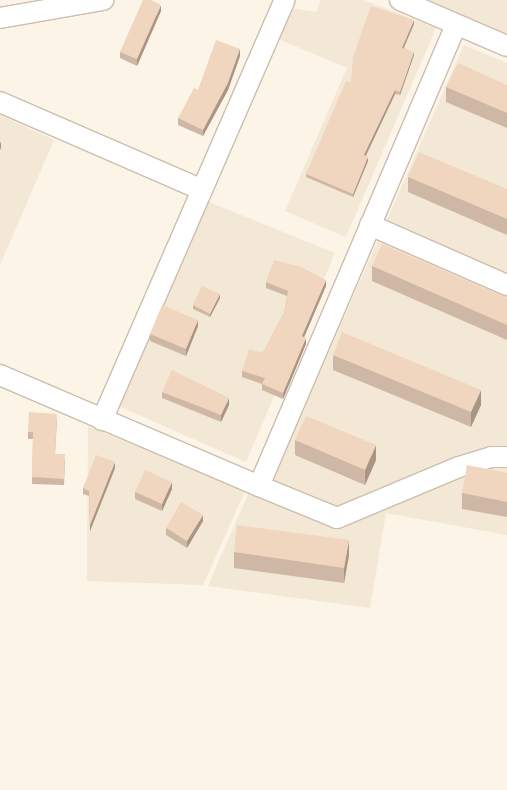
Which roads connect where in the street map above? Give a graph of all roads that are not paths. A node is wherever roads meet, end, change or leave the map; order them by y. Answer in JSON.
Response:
{"nodes":[{"id":1,"x":103,"y":0,"type":"edge"},
{"id":2,"x":285,"y":0,"type":"edge"},
{"id":3,"x":400,"y":0,"type":"edge"},
{"id":4,"x":76,"y":2,"type":"edge"},
{"id":5,"x":0,"y":18,"type":"edge"},
{"id":6,"x":456,"y":25,"type":"junction"},
{"id":7,"x":507,"y":46,"type":"edge"},
{"id":8,"x":0,"y":102,"type":"edge"},
{"id":9,"x":202,"y":190,"type":"junction"},
{"id":10,"x":370,"y":225,"type":"junction"},
{"id":11,"x":507,"y":285,"type":"edge"},
{"id":12,"x":0,"y":375,"type":"edge"},
{"id":13,"x":102,"y":420,"type":"junction"},
{"id":14,"x":507,"y":457,"type":"edge"},
{"id":15,"x":259,"y":486,"type":"junction"}],
"edges":[{"from":1,"to":4,"type":"street"},
{"from":2,"to":9,"type":"street"},
{"from":3,"to":6,"type":"street"},
{"from":4,"to":5,"type":"street"},
{"from":6,"to":7,"type":"street"},
{"from":6,"to":10,"type":"street"},
{"from":8,"to":9,"type":"street"},
{"from":9,"to":13,"type":"street"},
{"from":10,"to":11,"type":"street"},
{"from":10,"to":15,"type":"street"},
{"from":12,"to":13,"type":"street"},
{"from":13,"to":15,"type":"street"},
{"from":14,"to":15,"type":"street"}]}
